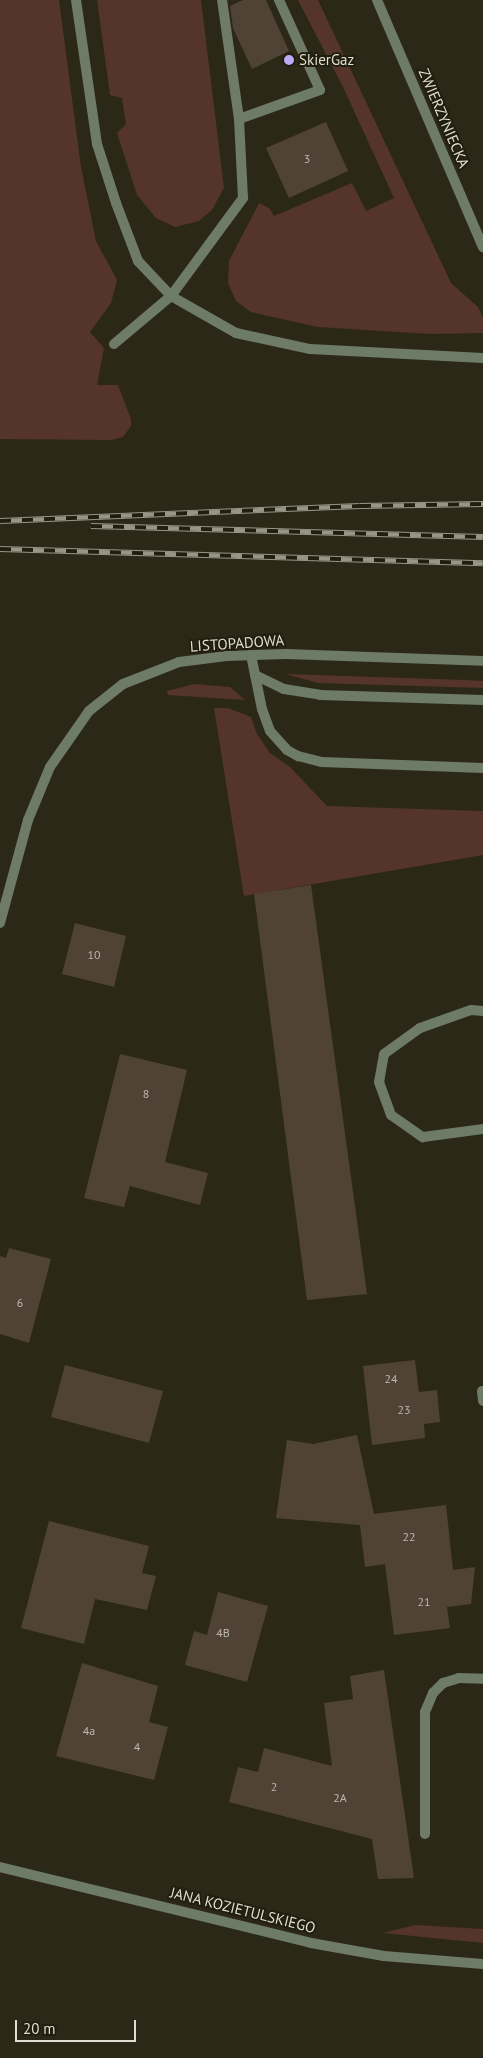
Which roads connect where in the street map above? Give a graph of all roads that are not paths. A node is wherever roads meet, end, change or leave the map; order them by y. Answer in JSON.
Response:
{"nodes":[{"id":1,"x":76,"y":0,"type":"edge"},
{"id":2,"x":222,"y":0,"type":"edge"},
{"id":3,"x":279,"y":0,"type":"edge"},
{"id":4,"x":377,"y":0,"type":"edge"},
{"id":5,"x":239,"y":119,"type":"junction"},
{"id":6,"x":483,"y":247,"type":"edge"},
{"id":7,"x":171,"y":296,"type":"junction"},
{"id":8,"x":114,"y":344,"type":"dead end"},
{"id":9,"x":483,"y":358,"type":"edge"},
{"id":10,"x":251,"y":655,"type":"junction"},
{"id":11,"x":483,"y":662,"type":"edge"},
{"id":12,"x":254,"y":675,"type":"junction"},
{"id":13,"x":483,"y":700,"type":"edge"},
{"id":14,"x":483,"y":768,"type":"edge"},
{"id":15,"x":0,"y":922,"type":"edge"},
{"id":16,"x":483,"y":1011,"type":"edge"},
{"id":17,"x":483,"y":1129,"type":"edge"},
{"id":18,"x":483,"y":1678,"type":"edge"},
{"id":19,"x":425,"y":1834,"type":"dead end"},
{"id":20,"x":0,"y":1867,"type":"edge"},
{"id":21,"x":483,"y":1964,"type":"edge"}],
"edges":[{"from":1,"to":7,"type":"street"},
{"from":2,"to":5,"type":"street"},
{"from":3,"to":5,"type":"street"},
{"from":4,"to":6,"type":"street","name":"ZWIERZYNIECKA"},
{"from":5,"to":7,"type":"street"},
{"from":7,"to":8,"type":"street"},
{"from":7,"to":9,"type":"street"},
{"from":10,"to":11,"type":"street","name":"LISTOPADOWA"},
{"from":10,"to":12,"type":"street"},
{"from":10,"to":15,"type":"street","name":"LISTOPADOWA"},
{"from":12,"to":13,"type":"street"},
{"from":12,"to":14,"type":"street"},
{"from":16,"to":17,"type":"street"},
{"from":18,"to":19,"type":"street"},
{"from":20,"to":21,"type":"street","name":"JANA KOZIETULSKIEGO"}]}
